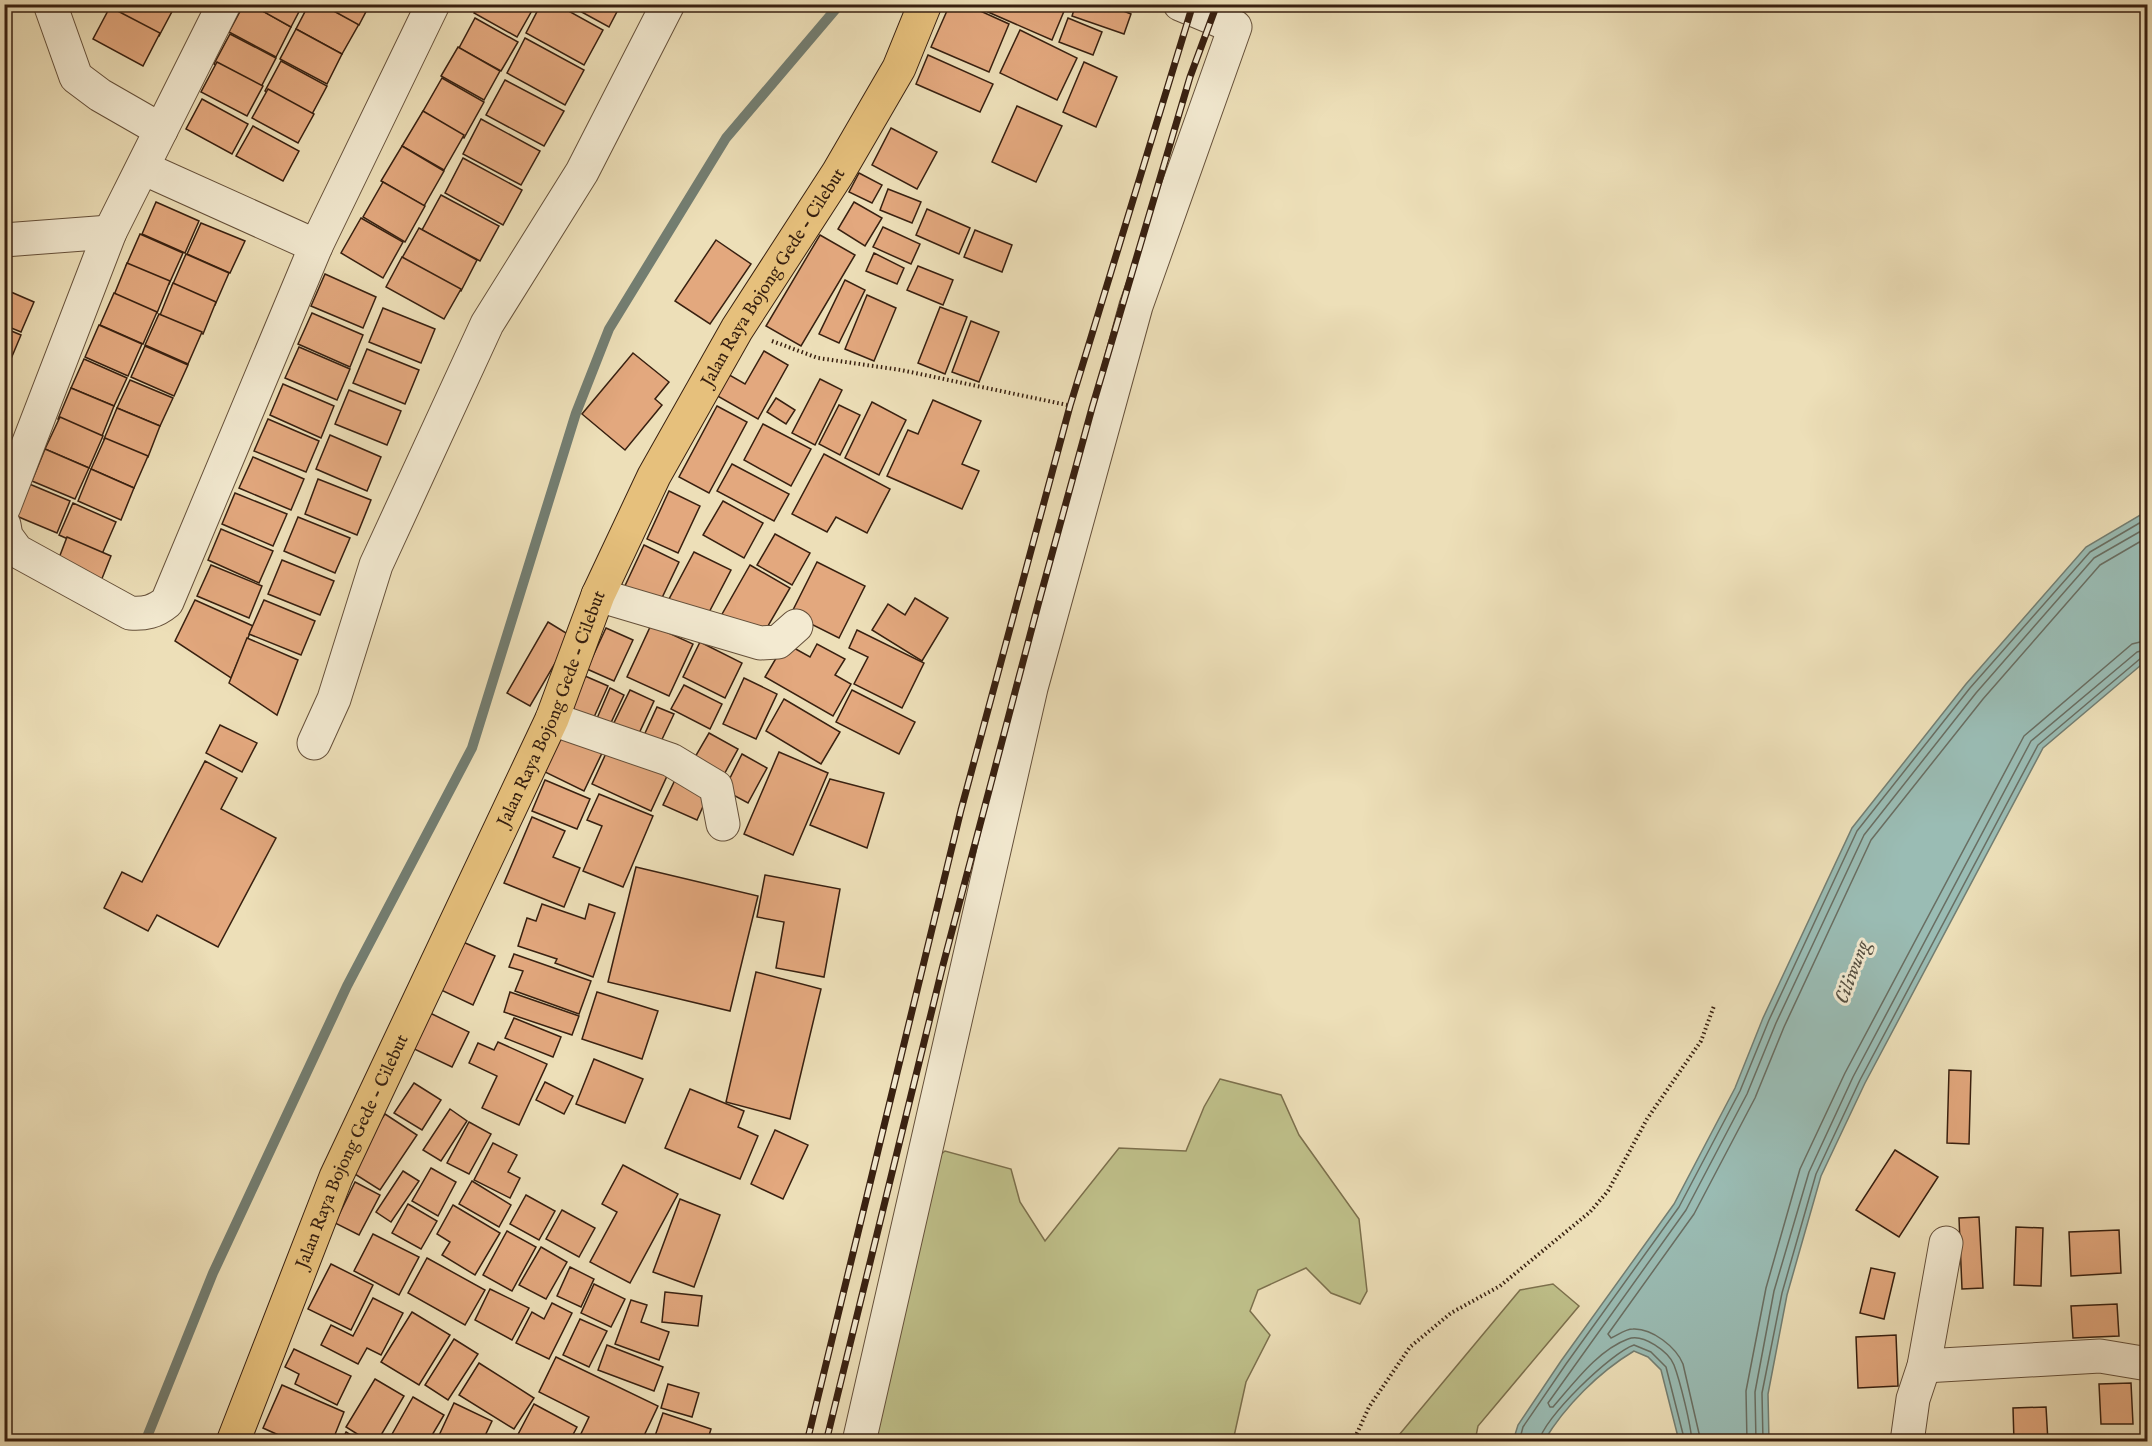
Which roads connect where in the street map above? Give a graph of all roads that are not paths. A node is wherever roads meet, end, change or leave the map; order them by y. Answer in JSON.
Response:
{"nodes":[{"id":1,"x":50,"y":4,"type":"edge"},
{"id":2,"x":224,"y":4,"type":"edge"},
{"id":3,"x":433,"y":4,"type":"edge"},
{"id":4,"x":668,"y":4,"type":"edge"},
{"id":5,"x":925,"y":4,"type":"edge"},
{"id":6,"x":1180,"y":4,"type":"edge"},
{"id":7,"x":161,"y":130,"type":"junction"},
{"id":8,"x":143,"y":168,"type":"junction"},
{"id":9,"x":110,"y":232,"type":"junction"},
{"id":10,"x":4,"y":240,"type":"edge"},
{"id":11,"x":316,"y":246,"type":"junction"},
{"id":12,"x":4,"y":507,"type":"edge"},
{"id":13,"x":4,"y":525,"type":"edge"},
{"id":14,"x":598,"y":596,"type":"junction"},
{"id":15,"x":796,"y":626,"type":"dead end"},
{"id":16,"x":552,"y":719,"type":"junction"},
{"id":17,"x":314,"y":742,"type":"dead end"},
{"id":18,"x":723,"y":824,"type":"dead end"},
{"id":19,"x":1946,"y":1243,"type":"dead end"},
{"id":20,"x":2148,"y":1364,"type":"edge"},
{"id":21,"x":1924,"y":1366,"type":"junction"},
{"id":22,"x":233,"y":1442,"type":"edge"},
{"id":23,"x":859,"y":1442,"type":"edge"},
{"id":24,"x":1907,"y":1442,"type":"edge"}],
"edges":[{"from":1,"to":7,"type":"street"},
{"from":2,"to":7,"type":"street"},
{"from":3,"to":11,"type":"street"},
{"from":4,"to":17,"type":"street"},
{"from":5,"to":14,"type":"main road","name":"Jalan Raya Bojong Gede - Cilebut"},
{"from":6,"to":23,"type":"street"},
{"from":7,"to":8,"type":"street"},
{"from":8,"to":9,"type":"street"},
{"from":8,"to":11,"type":"street"},
{"from":9,"to":10,"type":"street"},
{"from":9,"to":12,"type":"street"},
{"from":11,"to":13,"type":"street"},
{"from":14,"to":15,"type":"street"},
{"from":14,"to":16,"type":"main road","name":"Jalan Raya Bojong Gede - Cilebut"},
{"from":16,"to":18,"type":"street"},
{"from":16,"to":22,"type":"main road","name":"Jalan Raya Bojong Gede - Cilebut"},
{"from":19,"to":21,"type":"street"},
{"from":20,"to":21,"type":"street"},
{"from":21,"to":24,"type":"street"}]}
